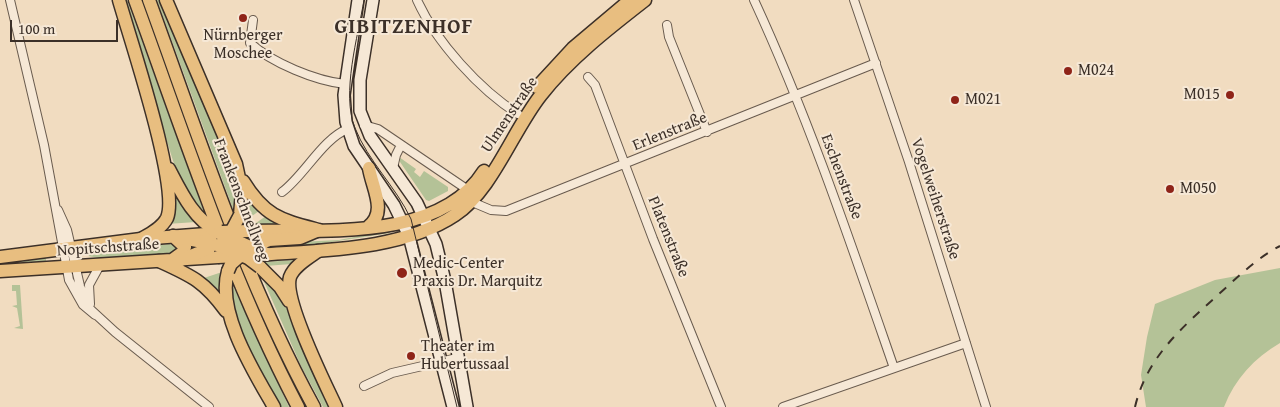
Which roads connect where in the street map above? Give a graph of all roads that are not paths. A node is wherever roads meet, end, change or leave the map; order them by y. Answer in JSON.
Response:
{"nodes":[{"id":1,"x":10,"y":0,"type":"edge"},
{"id":2,"x":119,"y":0,"type":"edge"},
{"id":3,"x":135,"y":0,"type":"edge"},
{"id":4,"x":150,"y":0,"type":"edge"},
{"id":5,"x":166,"y":0,"type":"edge"},
{"id":6,"x":358,"y":0,"type":"edge"},
{"id":7,"x":373,"y":0,"type":"edge"},
{"id":8,"x":417,"y":0,"type":"edge"},
{"id":9,"x":630,"y":0,"type":"edge"},
{"id":10,"x":645,"y":0,"type":"edge"},
{"id":11,"x":754,"y":0,"type":"edge"},
{"id":12,"x":854,"y":0,"type":"edge"},
{"id":13,"x":253,"y":20,"type":"dead end"},
{"id":14,"x":667,"y":25,"type":"dead end"},
{"id":15,"x":876,"y":63,"type":"junction"},
{"id":16,"x":588,"y":77,"type":"dead end"},
{"id":17,"x":345,"y":84,"type":"junction"},
{"id":18,"x":795,"y":95,"type":"junction"},
{"id":19,"x":518,"y":114,"type":"junction"},
{"id":20,"x":368,"y":125,"type":"junction"},
{"id":21,"x":348,"y":129,"type":"junction"},
{"id":22,"x":706,"y":132,"type":"junction"},
{"id":23,"x":401,"y":145,"type":"junction"},
{"id":24,"x":165,"y":162,"type":"junction"},
{"id":25,"x":625,"y":165,"type":"junction"},
{"id":26,"x":370,"y":168,"type":"junction"},
{"id":27,"x":393,"y":168,"type":"junction"},
{"id":28,"x":240,"y":177,"type":"junction"},
{"id":29,"x":282,"y":192,"type":"dead end"},
{"id":30,"x":467,"y":192,"type":"junction"},
{"id":31,"x":424,"y":216,"type":"junction"},
{"id":32,"x":403,"y":221,"type":"junction"},
{"id":33,"x":368,"y":227,"type":"junction"},
{"id":34,"x":429,"y":228,"type":"junction"},
{"id":35,"x":319,"y":230,"type":"junction"},
{"id":36,"x":173,"y":236,"type":"junction"},
{"id":37,"x":409,"y":236,"type":"junction"},
{"id":38,"x":300,"y":238,"type":"junction"},
{"id":39,"x":140,"y":239,"type":"junction"},
{"id":40,"x":217,"y":239,"type":"junction"},
{"id":41,"x":67,"y":249,"type":"junction"},
{"id":42,"x":318,"y":251,"type":"junction"},
{"id":43,"x":297,"y":252,"type":"junction"},
{"id":44,"x":254,"y":253,"type":"junction"},
{"id":45,"x":0,"y":257,"type":"edge"},
{"id":46,"x":171,"y":260,"type":"junction"},
{"id":47,"x":100,"y":265,"type":"junction"},
{"id":48,"x":71,"y":267,"type":"junction"},
{"id":49,"x":0,"y":272,"type":"edge"},
{"id":50,"x":293,"y":307,"type":"junction"},
{"id":51,"x":93,"y":312,"type":"junction"},
{"id":52,"x":228,"y":315,"type":"junction"},
{"id":53,"x":966,"y":343,"type":"junction"},
{"id":54,"x":457,"y":358,"type":"junction"},
{"id":55,"x":442,"y":361,"type":"junction"},
{"id":56,"x":894,"y":368,"type":"junction"},
{"id":57,"x":364,"y":386,"type":"dead end"},
{"id":58,"x":209,"y":407,"type":"edge"},
{"id":59,"x":274,"y":407,"type":"edge"},
{"id":60,"x":298,"y":407,"type":"edge"},
{"id":61,"x":314,"y":407,"type":"edge"},
{"id":62,"x":336,"y":407,"type":"edge"},
{"id":63,"x":453,"y":407,"type":"edge"},
{"id":64,"x":466,"y":407,"type":"edge"},
{"id":65,"x":722,"y":407,"type":"edge"},
{"id":66,"x":783,"y":407,"type":"edge"},
{"id":67,"x":986,"y":407,"type":"edge"}],
"edges":[{"from":1,"to":41,"type":"street"},
{"from":2,"to":24,"type":"main road"},
{"from":3,"to":60,"type":"main road","name":"Frankenschnellweg"},
{"from":4,"to":61,"type":"main road","name":"Frankenschnellweg"},
{"from":5,"to":28,"type":"main road"},
{"from":6,"to":17,"type":"main road"},
{"from":7,"to":20,"type":"main road"},
{"from":8,"to":19,"type":"street"},
{"from":9,"to":19,"type":"main road","name":"Ulmenstraße"},
{"from":10,"to":30,"type":"main road","name":"Ulmenstraße"},
{"from":11,"to":18,"type":"street","name":"Eschenstraße"},
{"from":12,"to":15,"type":"street","name":"Vogelweiherstraße"},
{"from":13,"to":17,"type":"street"},
{"from":14,"to":22,"type":"street"},
{"from":15,"to":18,"type":"street","name":"Erlenstraße"},
{"from":15,"to":53,"type":"street","name":"Vogelweiherstraße"},
{"from":16,"to":25,"type":"street","name":"Platenstraße"},
{"from":17,"to":21,"type":"main road"},
{"from":18,"to":22,"type":"street","name":"Erlenstraße"},
{"from":18,"to":56,"type":"street","name":"Eschenstraße"},
{"from":19,"to":30,"type":"main road","name":"Ulmenstraße"},
{"from":20,"to":23,"type":"street","name":"Erlenstraße"},
{"from":20,"to":27,"type":"main road"},
{"from":21,"to":26,"type":"main road"},
{"from":21,"to":29,"type":"street"},
{"from":22,"to":25,"type":"street","name":"Erlenstraße"},
{"from":23,"to":27,"type":"street"},
{"from":23,"to":30,"type":"street","name":"Erlenstraße"},
{"from":24,"to":39,"type":"main road"},
{"from":24,"to":40,"type":"main road"},
{"from":25,"to":30,"type":"street","name":"Erlenstraße"},
{"from":25,"to":65,"type":"street","name":"Platenstraße"},
{"from":26,"to":32,"type":"main road"},
{"from":26,"to":33,"type":"main road"},
{"from":27,"to":31,"type":"main road"},
{"from":28,"to":35,"type":"main road"},
{"from":28,"to":40,"type":"main road","bridge":true},
{"from":30,"to":31,"type":"main road","name":"Ulmenstraße"},
{"from":30,"to":34,"type":"main road","name":"Ulmenstraße"},
{"from":31,"to":32,"type":"main road"},
{"from":31,"to":34,"type":"main road"},
{"from":32,"to":33,"type":"main road"},
{"from":32,"to":37,"type":"main road"},
{"from":33,"to":35,"type":"main road"},
{"from":34,"to":37,"type":"main road"},
{"from":34,"to":54,"type":"main road"},
{"from":35,"to":38,"type":"main road"},
{"from":35,"to":40,"type":"main road","bridge":true},
{"from":36,"to":39,"type":"main road","name":"Nopitschstraße"},
{"from":36,"to":40,"type":"main road","name":"Nopitschstraße"},
{"from":36,"to":46,"type":"main road"},
{"from":37,"to":42,"type":"main road"},
{"from":37,"to":55,"type":"main road"},
{"from":38,"to":43,"type":"main road"},
{"from":38,"to":44,"type":"main road"},
{"from":39,"to":41,"type":"main road","name":"Nopitschstraße"},
{"from":40,"to":44,"type":"main road","bridge":true},
{"from":40,"to":44,"type":"main road","bridge":true},
{"from":40,"to":46,"type":"main road","name":"Nopitschstraße"},
{"from":41,"to":45,"type":"main road","name":"Nopitschstraße"},
{"from":41,"to":48,"type":"street"},
{"from":42,"to":43,"type":"main road"},
{"from":42,"to":50,"type":"main road"},
{"from":43,"to":44,"type":"main road"},
{"from":44,"to":50,"type":"main road"},
{"from":44,"to":52,"type":"main road","bridge":true},
{"from":46,"to":47,"type":"main road","name":"Nopitschstraße"},
{"from":46,"to":52,"type":"main road"},
{"from":47,"to":48,"type":"main road","name":"Nopitschstraße"},
{"from":47,"to":51,"type":"street"},
{"from":48,"to":49,"type":"main road","name":"Nopitschstraße"},
{"from":48,"to":51,"type":"street"},
{"from":50,"to":62,"type":"main road"},
{"from":51,"to":58,"type":"street"},
{"from":52,"to":59,"type":"main road"},
{"from":53,"to":56,"type":"street"},
{"from":53,"to":67,"type":"street","name":"Vogelweiherstraße"},
{"from":54,"to":55,"type":"street"},
{"from":54,"to":64,"type":"main road"},
{"from":55,"to":57,"type":"street"},
{"from":55,"to":63,"type":"main road"},
{"from":56,"to":66,"type":"street"}]}
